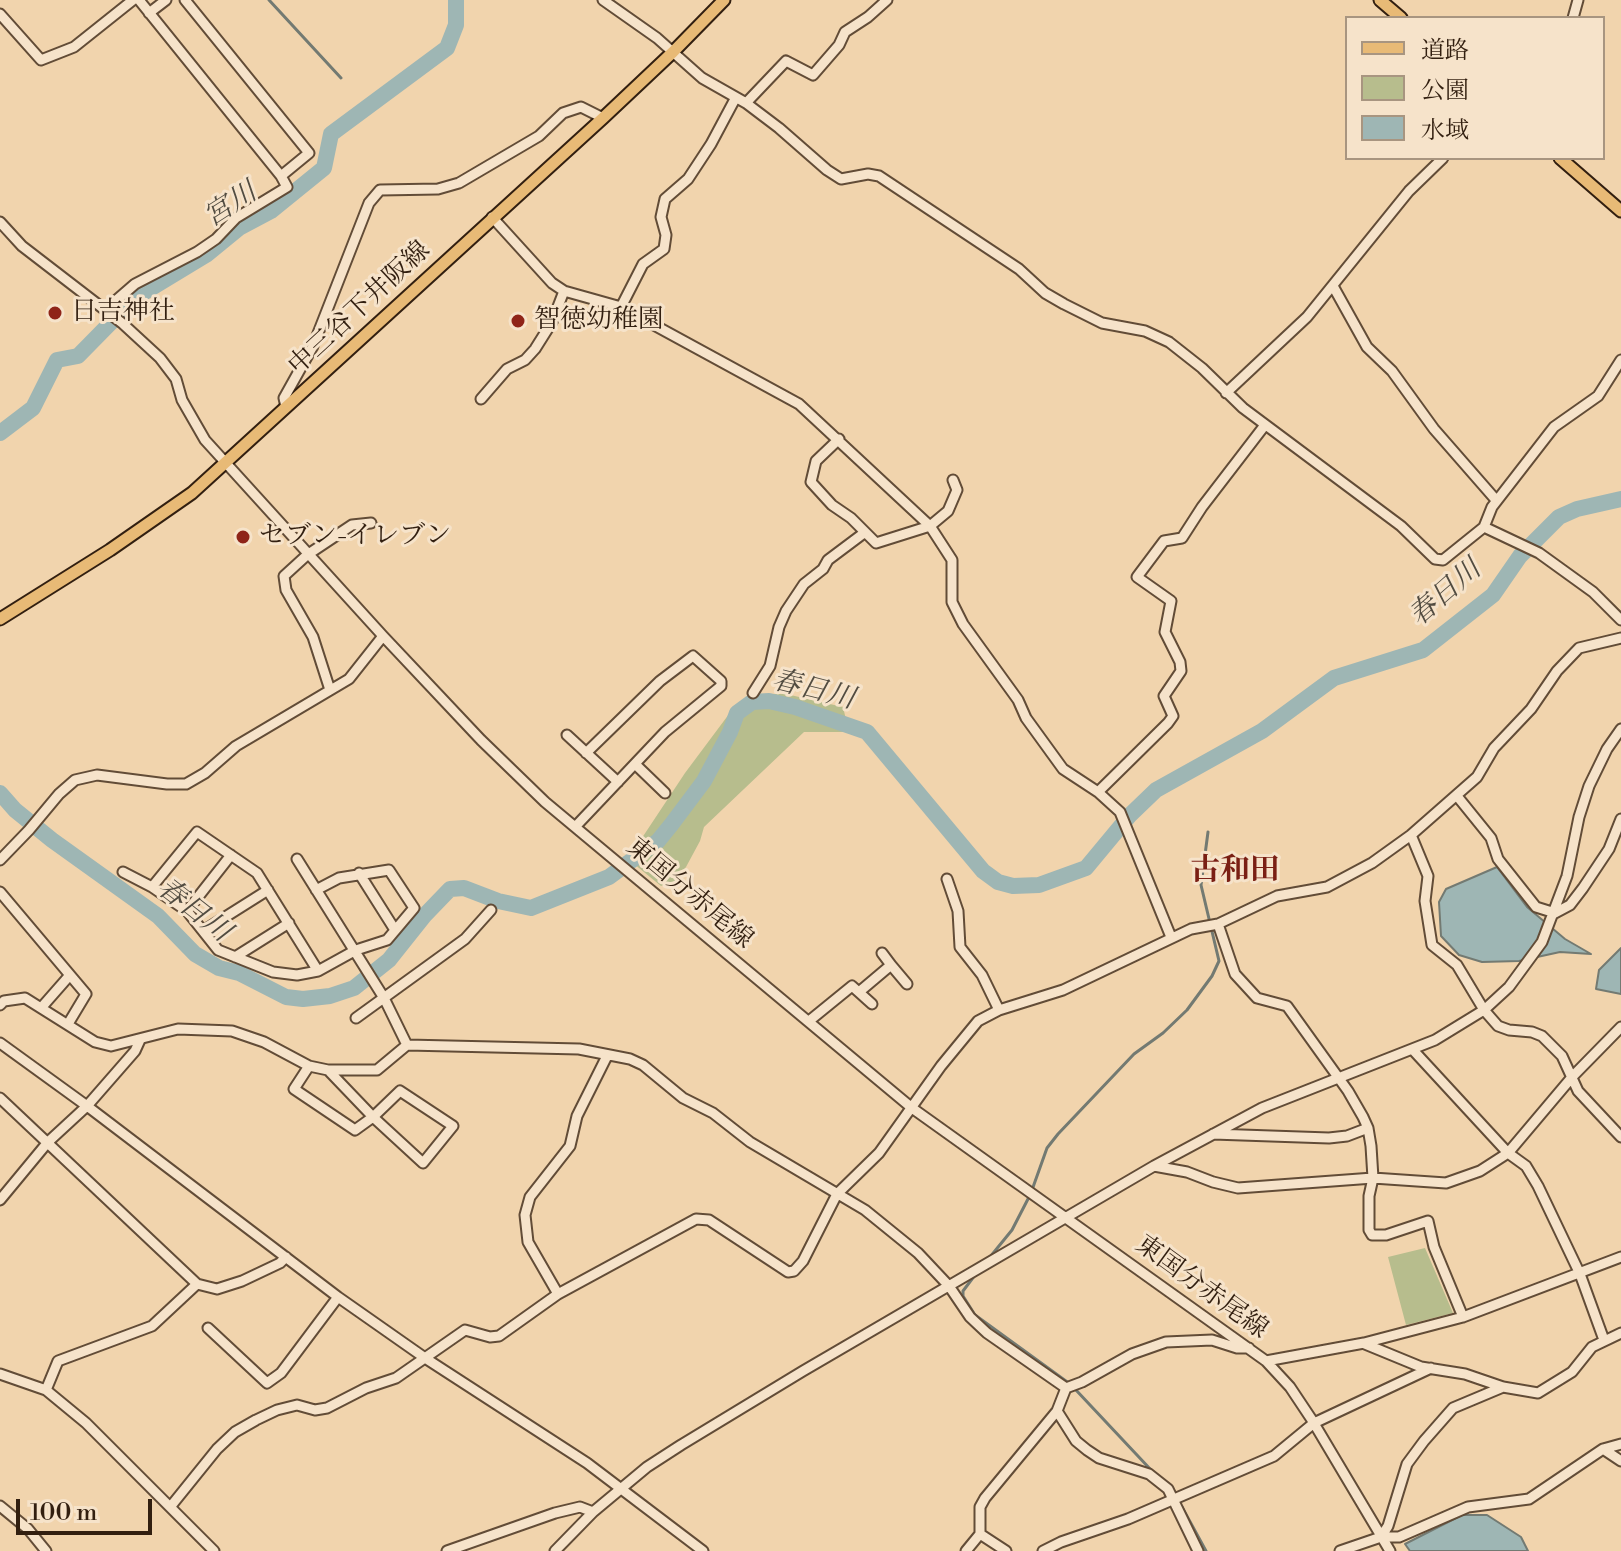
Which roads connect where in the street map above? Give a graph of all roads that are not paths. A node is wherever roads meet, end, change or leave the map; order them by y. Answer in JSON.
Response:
{"nodes":[{"id":1,"x":136,"y":0,"type":"edge"},
{"id":2,"x":166,"y":0,"type":"edge"},
{"id":3,"x":185,"y":0,"type":"edge"},
{"id":4,"x":603,"y":0,"type":"edge"},
{"id":5,"x":724,"y":0,"type":"edge"},
{"id":6,"x":887,"y":0,"type":"edge"},
{"id":7,"x":1380,"y":0,"type":"edge"},
{"id":8,"x":149,"y":13,"type":"junction"},
{"id":9,"x":0,"y":14,"type":"edge"},
{"id":10,"x":1399,"y":16,"type":"edge"},
{"id":11,"x":673,"y":52,"type":"junction"},
{"id":12,"x":735,"y":99,"type":"junction"},
{"id":13,"x":746,"y":103,"type":"junction"},
{"id":14,"x":603,"y":118,"type":"junction"},
{"id":15,"x":1441,"y":160,"type":"edge"},
{"id":16,"x":1562,"y":160,"type":"edge"},
{"id":17,"x":281,"y":176,"type":"junction"},
{"id":18,"x":1621,"y":211,"type":"edge"},
{"id":19,"x":492,"y":217,"type":"junction"},
{"id":20,"x":0,"y":222,"type":"edge"},
{"id":21,"x":1333,"y":286,"type":"junction"},
{"id":22,"x":564,"y":291,"type":"junction"},
{"id":23,"x":621,"y":307,"type":"junction"},
{"id":24,"x":108,"y":313,"type":"junction"},
{"id":25,"x":1621,"y":360,"type":"edge"},
{"id":26,"x":1226,"y":393,"type":"junction"},
{"id":27,"x":481,"y":399,"type":"dead end"},
{"id":28,"x":286,"y":407,"type":"junction"},
{"id":29,"x":1265,"y":425,"type":"junction"},
{"id":30,"x":839,"y":439,"type":"junction"},
{"id":31,"x":227,"y":462,"type":"junction"},
{"id":32,"x":953,"y":480,"type":"dead end"},
{"id":33,"x":1496,"y":500,"type":"junction"},
{"id":34,"x":371,"y":523,"type":"dead end"},
{"id":35,"x":930,"y":526,"type":"junction"},
{"id":36,"x":1484,"y":527,"type":"junction"},
{"id":37,"x":864,"y":533,"type":"junction"},
{"id":38,"x":307,"y":555,"type":"junction"},
{"id":39,"x":0,"y":619,"type":"edge"},
{"id":40,"x":1621,"y":620,"type":"edge"},
{"id":41,"x":383,"y":636,"type":"junction"},
{"id":42,"x":1621,"y":638,"type":"edge"},
{"id":43,"x":330,"y":690,"type":"junction"},
{"id":44,"x":753,"y":693,"type":"dead end"},
{"id":45,"x":1621,"y":729,"type":"edge"},
{"id":46,"x":567,"y":735,"type":"dead end"},
{"id":47,"x":586,"y":753,"type":"junction"},
{"id":48,"x":636,"y":765,"type":"junction"},
{"id":49,"x":618,"y":782,"type":"junction"},
{"id":50,"x":1098,"y":792,"type":"junction"},
{"id":51,"x":665,"y":793,"type":"dead end"},
{"id":52,"x":1457,"y":796,"type":"junction"},
{"id":53,"x":1621,"y":819,"type":"edge"},
{"id":54,"x":575,"y":827,"type":"junction"},
{"id":55,"x":1411,"y":835,"type":"junction"},
{"id":56,"x":231,"y":855,"type":"junction"},
{"id":57,"x":297,"y":859,"type":"dead end"},
{"id":58,"x":0,"y":860,"type":"edge"},
{"id":59,"x":123,"y":872,"type":"dead end"},
{"id":60,"x":359,"y":873,"type":"junction"},
{"id":61,"x":947,"y":879,"type":"dead end"},
{"id":62,"x":152,"y":887,"type":"junction"},
{"id":63,"x":268,"y":890,"type":"junction"},
{"id":64,"x":316,"y":890,"type":"junction"},
{"id":65,"x":0,"y":892,"type":"edge"},
{"id":66,"x":491,"y":910,"type":"dead end"},
{"id":67,"x":187,"y":911,"type":"junction"},
{"id":68,"x":1555,"y":913,"type":"junction"},
{"id":69,"x":289,"y":923,"type":"junction"},
{"id":70,"x":1218,"y":924,"type":"junction"},
{"id":71,"x":395,"y":930,"type":"junction"},
{"id":72,"x":203,"y":931,"type":"junction"},
{"id":73,"x":1171,"y":937,"type":"junction"},
{"id":74,"x":882,"y":953,"type":"dead end"},
{"id":75,"x":358,"y":954,"type":"junction"},
{"id":76,"x":235,"y":957,"type":"junction"},
{"id":77,"x":891,"y":965,"type":"junction"},
{"id":78,"x":318,"y":971,"type":"junction"},
{"id":79,"x":70,"y":975,"type":"junction"},
{"id":80,"x":907,"y":984,"type":"dead end"},
{"id":81,"x":859,"y":992,"type":"junction"},
{"id":82,"x":384,"y":998,"type":"junction"},
{"id":83,"x":1,"y":1001,"type":"edge"},
{"id":84,"x":872,"y":1004,"type":"dead end"},
{"id":85,"x":41,"y":1008,"type":"junction"},
{"id":86,"x":999,"y":1010,"type":"junction"},
{"id":87,"x":1484,"y":1010,"type":"junction"},
{"id":88,"x":356,"y":1018,"type":"dead end"},
{"id":89,"x":809,"y":1021,"type":"junction"},
{"id":90,"x":68,"y":1024,"type":"junction"},
{"id":91,"x":1621,"y":1027,"type":"edge"},
{"id":92,"x":140,"y":1040,"type":"junction"},
{"id":93,"x":0,"y":1043,"type":"edge"},
{"id":94,"x":407,"y":1045,"type":"junction"},
{"id":95,"x":1413,"y":1050,"type":"junction"},
{"id":96,"x":607,"y":1056,"type":"junction"},
{"id":97,"x":309,"y":1066,"type":"junction"},
{"id":98,"x":328,"y":1070,"type":"junction"},
{"id":99,"x":1573,"y":1076,"type":"junction"},
{"id":100,"x":1339,"y":1077,"type":"junction"},
{"id":101,"x":0,"y":1098,"type":"edge"},
{"id":102,"x":87,"y":1106,"type":"junction"},
{"id":103,"x":912,"y":1108,"type":"junction"},
{"id":104,"x":373,"y":1117,"type":"junction"},
{"id":105,"x":1368,"y":1128,"type":"junction"},
{"id":106,"x":1213,"y":1134,"type":"junction"},
{"id":107,"x":1621,"y":1137,"type":"edge"},
{"id":108,"x":48,"y":1142,"type":"junction"},
{"id":109,"x":1508,"y":1153,"type":"junction"},
{"id":110,"x":1154,"y":1166,"type":"junction"},
{"id":111,"x":1373,"y":1178,"type":"junction"},
{"id":112,"x":837,"y":1194,"type":"junction"},
{"id":113,"x":0,"y":1200,"type":"edge"},
{"id":114,"x":1066,"y":1218,"type":"junction"},
{"id":115,"x":286,"y":1257,"type":"junction"},
{"id":116,"x":1621,"y":1257,"type":"edge"},
{"id":117,"x":1580,"y":1274,"type":"junction"},
{"id":118,"x":197,"y":1284,"type":"junction"},
{"id":119,"x":949,"y":1286,"type":"junction"},
{"id":120,"x":558,"y":1294,"type":"junction"},
{"id":121,"x":338,"y":1297,"type":"junction"},
{"id":122,"x":1463,"y":1317,"type":"junction"},
{"id":123,"x":208,"y":1328,"type":"dead end"},
{"id":124,"x":1621,"y":1333,"type":"edge"},
{"id":125,"x":1604,"y":1340,"type":"junction"},
{"id":126,"x":1364,"y":1343,"type":"junction"},
{"id":127,"x":1249,"y":1348,"type":"junction"},
{"id":128,"x":425,"y":1358,"type":"junction"},
{"id":129,"x":1266,"y":1361,"type":"junction"},
{"id":130,"x":1431,"y":1368,"type":"junction"},
{"id":131,"x":0,"y":1374,"type":"edge"},
{"id":132,"x":1503,"y":1387,"type":"junction"},
{"id":133,"x":1066,"y":1388,"type":"junction"},
{"id":134,"x":46,"y":1390,"type":"junction"},
{"id":135,"x":1057,"y":1411,"type":"junction"},
{"id":136,"x":1314,"y":1423,"type":"junction"},
{"id":137,"x":1621,"y":1444,"type":"edge"},
{"id":138,"x":1603,"y":1449,"type":"junction"},
{"id":139,"x":1621,"y":1461,"type":"edge"},
{"id":140,"x":621,"y":1488,"type":"junction"},
{"id":141,"x":1173,"y":1499,"type":"junction"},
{"id":142,"x":0,"y":1506,"type":"edge"},
{"id":143,"x":171,"y":1506,"type":"junction"},
{"id":144,"x":593,"y":1512,"type":"junction"},
{"id":145,"x":980,"y":1534,"type":"junction"},
{"id":146,"x":1381,"y":1537,"type":"junction"},
{"id":147,"x":46,"y":1551,"type":"edge"},
{"id":148,"x":214,"y":1551,"type":"edge"},
{"id":149,"x":447,"y":1551,"type":"edge"},
{"id":150,"x":555,"y":1551,"type":"edge"},
{"id":151,"x":703,"y":1551,"type":"edge"},
{"id":152,"x":966,"y":1551,"type":"edge"},
{"id":153,"x":1006,"y":1551,"type":"edge"},
{"id":154,"x":1043,"y":1551,"type":"edge"},
{"id":155,"x":1198,"y":1551,"type":"edge"},
{"id":156,"x":1340,"y":1551,"type":"edge"},
{"id":157,"x":1390,"y":1551,"type":"edge"}],
"edges":[{"from":1,"to":8,"type":"street"},
{"from":1,"to":9,"type":"street"},
{"from":2,"to":8,"type":"street"},
{"from":3,"to":17,"type":"street"},
{"from":4,"to":11,"type":"street"},
{"from":5,"to":11,"type":"main road","name":"中三谷下井阪線"},
{"from":6,"to":13,"type":"street"},
{"from":7,"to":10,"type":"main road"},
{"from":8,"to":17,"type":"street"},
{"from":11,"to":12,"type":"street"},
{"from":11,"to":14,"type":"main road","name":"中三谷下井阪線"},
{"from":12,"to":13,"type":"street"},
{"from":12,"to":23,"type":"street"},
{"from":13,"to":26,"type":"street"},
{"from":14,"to":19,"type":"main road","name":"中三谷下井阪線"},
{"from":14,"to":28,"type":"street"},
{"from":15,"to":21,"type":"street"},
{"from":16,"to":18,"type":"main road"},
{"from":17,"to":24,"type":"street"},
{"from":19,"to":22,"type":"street"},
{"from":19,"to":28,"type":"main road","name":"中三谷下井阪線"},
{"from":20,"to":24,"type":"street","name":"東国分赤尾線"},
{"from":21,"to":26,"type":"street"},
{"from":21,"to":33,"type":"street"},
{"from":22,"to":23,"type":"street"},
{"from":22,"to":27,"type":"street"},
{"from":23,"to":30,"type":"street"},
{"from":24,"to":31,"type":"street","name":"東国分赤尾線"},
{"from":25,"to":33,"type":"street"},
{"from":26,"to":29,"type":"street"},
{"from":28,"to":31,"type":"main road","name":"中三谷下井阪線"},
{"from":29,"to":36,"type":"street"},
{"from":29,"to":50,"type":"street"},
{"from":30,"to":35,"type":"street"},
{"from":30,"to":37,"type":"street"},
{"from":31,"to":38,"type":"street","name":"東国分赤尾線"},
{"from":31,"to":39,"type":"main road","name":"中三谷下井阪線"},
{"from":32,"to":35,"type":"street"},
{"from":33,"to":36,"type":"street"},
{"from":34,"to":38,"type":"street"},
{"from":35,"to":37,"type":"street"},
{"from":35,"to":50,"type":"street"},
{"from":36,"to":40,"type":"street"},
{"from":37,"to":44,"type":"street"},
{"from":38,"to":41,"type":"street","name":"東国分赤尾線"},
{"from":38,"to":43,"type":"street"},
{"from":41,"to":43,"type":"street"},
{"from":41,"to":54,"type":"street","name":"東国分赤尾線"},
{"from":42,"to":52,"type":"street"},
{"from":43,"to":58,"type":"street"},
{"from":45,"to":68,"type":"street"},
{"from":46,"to":47,"type":"street"},
{"from":47,"to":48,"type":"street"},
{"from":47,"to":49,"type":"street"},
{"from":48,"to":49,"type":"street"},
{"from":48,"to":51,"type":"street"},
{"from":49,"to":54,"type":"street"},
{"from":50,"to":73,"type":"street"},
{"from":52,"to":55,"type":"street"},
{"from":52,"to":68,"type":"street"},
{"from":53,"to":68,"type":"street"},
{"from":54,"to":89,"type":"street","name":"東国分赤尾線"},
{"from":55,"to":70,"type":"street"},
{"from":55,"to":87,"type":"street"},
{"from":56,"to":62,"type":"street"},
{"from":56,"to":63,"type":"street"},
{"from":56,"to":67,"type":"street"},
{"from":57,"to":64,"type":"street"},
{"from":59,"to":62,"type":"street"},
{"from":60,"to":64,"type":"street"},
{"from":60,"to":71,"type":"street"},
{"from":60,"to":71,"type":"street"},
{"from":61,"to":86,"type":"street"},
{"from":62,"to":67,"type":"street"},
{"from":63,"to":69,"type":"street"},
{"from":63,"to":72,"type":"street"},
{"from":64,"to":75,"type":"street"},
{"from":65,"to":79,"type":"street"},
{"from":66,"to":82,"type":"street"},
{"from":67,"to":72,"type":"street"},
{"from":68,"to":87,"type":"street"},
{"from":69,"to":76,"type":"street"},
{"from":69,"to":78,"type":"street"},
{"from":70,"to":73,"type":"street"},
{"from":70,"to":100,"type":"street"},
{"from":71,"to":75,"type":"street"},
{"from":72,"to":76,"type":"street"},
{"from":73,"to":86,"type":"street"},
{"from":74,"to":77,"type":"street"},
{"from":75,"to":78,"type":"street"},
{"from":75,"to":82,"type":"street"},
{"from":76,"to":78,"type":"street"},
{"from":77,"to":80,"type":"street"},
{"from":77,"to":81,"type":"street"},
{"from":79,"to":85,"type":"street"},
{"from":79,"to":90,"type":"street"},
{"from":81,"to":84,"type":"street"},
{"from":81,"to":89,"type":"street"},
{"from":82,"to":88,"type":"street"},
{"from":82,"to":94,"type":"street"},
{"from":83,"to":85,"type":"street"},
{"from":85,"to":90,"type":"street"},
{"from":86,"to":103,"type":"street"},
{"from":87,"to":95,"type":"street"},
{"from":87,"to":99,"type":"street"},
{"from":89,"to":103,"type":"street","name":"東国分赤尾線"},
{"from":90,"to":92,"type":"street"},
{"from":91,"to":99,"type":"street"},
{"from":92,"to":97,"type":"street"},
{"from":92,"to":102,"type":"street"},
{"from":93,"to":102,"type":"street"},
{"from":94,"to":96,"type":"street"},
{"from":94,"to":98,"type":"street"},
{"from":95,"to":100,"type":"street"},
{"from":95,"to":109,"type":"street"},
{"from":96,"to":112,"type":"street"},
{"from":96,"to":120,"type":"street"},
{"from":97,"to":98,"type":"street"},
{"from":97,"to":104,"type":"street"},
{"from":98,"to":104,"type":"street"},
{"from":99,"to":107,"type":"street"},
{"from":99,"to":109,"type":"street"},
{"from":100,"to":105,"type":"street"},
{"from":100,"to":106,"type":"street"},
{"from":101,"to":108,"type":"street"},
{"from":102,"to":108,"type":"street"},
{"from":102,"to":115,"type":"street"},
{"from":103,"to":112,"type":"street"},
{"from":103,"to":114,"type":"street","name":"東国分赤尾線"},
{"from":104,"to":104,"type":"street"},
{"from":105,"to":106,"type":"street"},
{"from":105,"to":111,"type":"street"},
{"from":106,"to":110,"type":"street"},
{"from":108,"to":113,"type":"street"},
{"from":108,"to":118,"type":"street"},
{"from":109,"to":111,"type":"street"},
{"from":109,"to":117,"type":"street"},
{"from":110,"to":111,"type":"street"},
{"from":110,"to":114,"type":"street"},
{"from":111,"to":122,"type":"street"},
{"from":112,"to":119,"type":"street"},
{"from":112,"to":120,"type":"street"},
{"from":114,"to":119,"type":"street"},
{"from":114,"to":127,"type":"street","name":"東国分赤尾線"},
{"from":115,"to":118,"type":"street"},
{"from":115,"to":121,"type":"street"},
{"from":116,"to":117,"type":"street"},
{"from":117,"to":122,"type":"street"},
{"from":117,"to":125,"type":"street"},
{"from":118,"to":134,"type":"street"},
{"from":119,"to":133,"type":"street"},
{"from":119,"to":140,"type":"street"},
{"from":120,"to":128,"type":"street"},
{"from":121,"to":123,"type":"street"},
{"from":121,"to":128,"type":"street"},
{"from":122,"to":126,"type":"street"},
{"from":124,"to":125,"type":"street"},
{"from":125,"to":132,"type":"street"},
{"from":126,"to":129,"type":"street"},
{"from":126,"to":130,"type":"street"},
{"from":127,"to":129,"type":"street","name":"東国分赤尾線"},
{"from":127,"to":133,"type":"street"},
{"from":128,"to":140,"type":"street"},
{"from":128,"to":143,"type":"street"},
{"from":129,"to":136,"type":"street","name":"東国分赤尾線"},
{"from":130,"to":132,"type":"street"},
{"from":130,"to":136,"type":"street"},
{"from":131,"to":134,"type":"street"},
{"from":132,"to":146,"type":"street"},
{"from":133,"to":135,"type":"street"},
{"from":134,"to":143,"type":"street"},
{"from":135,"to":141,"type":"street"},
{"from":135,"to":145,"type":"street"},
{"from":136,"to":141,"type":"street"},
{"from":136,"to":146,"type":"street","name":"東国分赤尾線"},
{"from":137,"to":138,"type":"street"},
{"from":138,"to":139,"type":"street"},
{"from":138,"to":146,"type":"street"},
{"from":140,"to":144,"type":"street"},
{"from":140,"to":151,"type":"street"},
{"from":141,"to":154,"type":"street"},
{"from":141,"to":155,"type":"street"},
{"from":142,"to":147,"type":"street"},
{"from":143,"to":148,"type":"street"},
{"from":144,"to":149,"type":"street"},
{"from":144,"to":150,"type":"street"},
{"from":145,"to":152,"type":"street"},
{"from":145,"to":153,"type":"street"},
{"from":146,"to":156,"type":"street"},
{"from":146,"to":157,"type":"street","name":"東国分赤尾線"}]}
